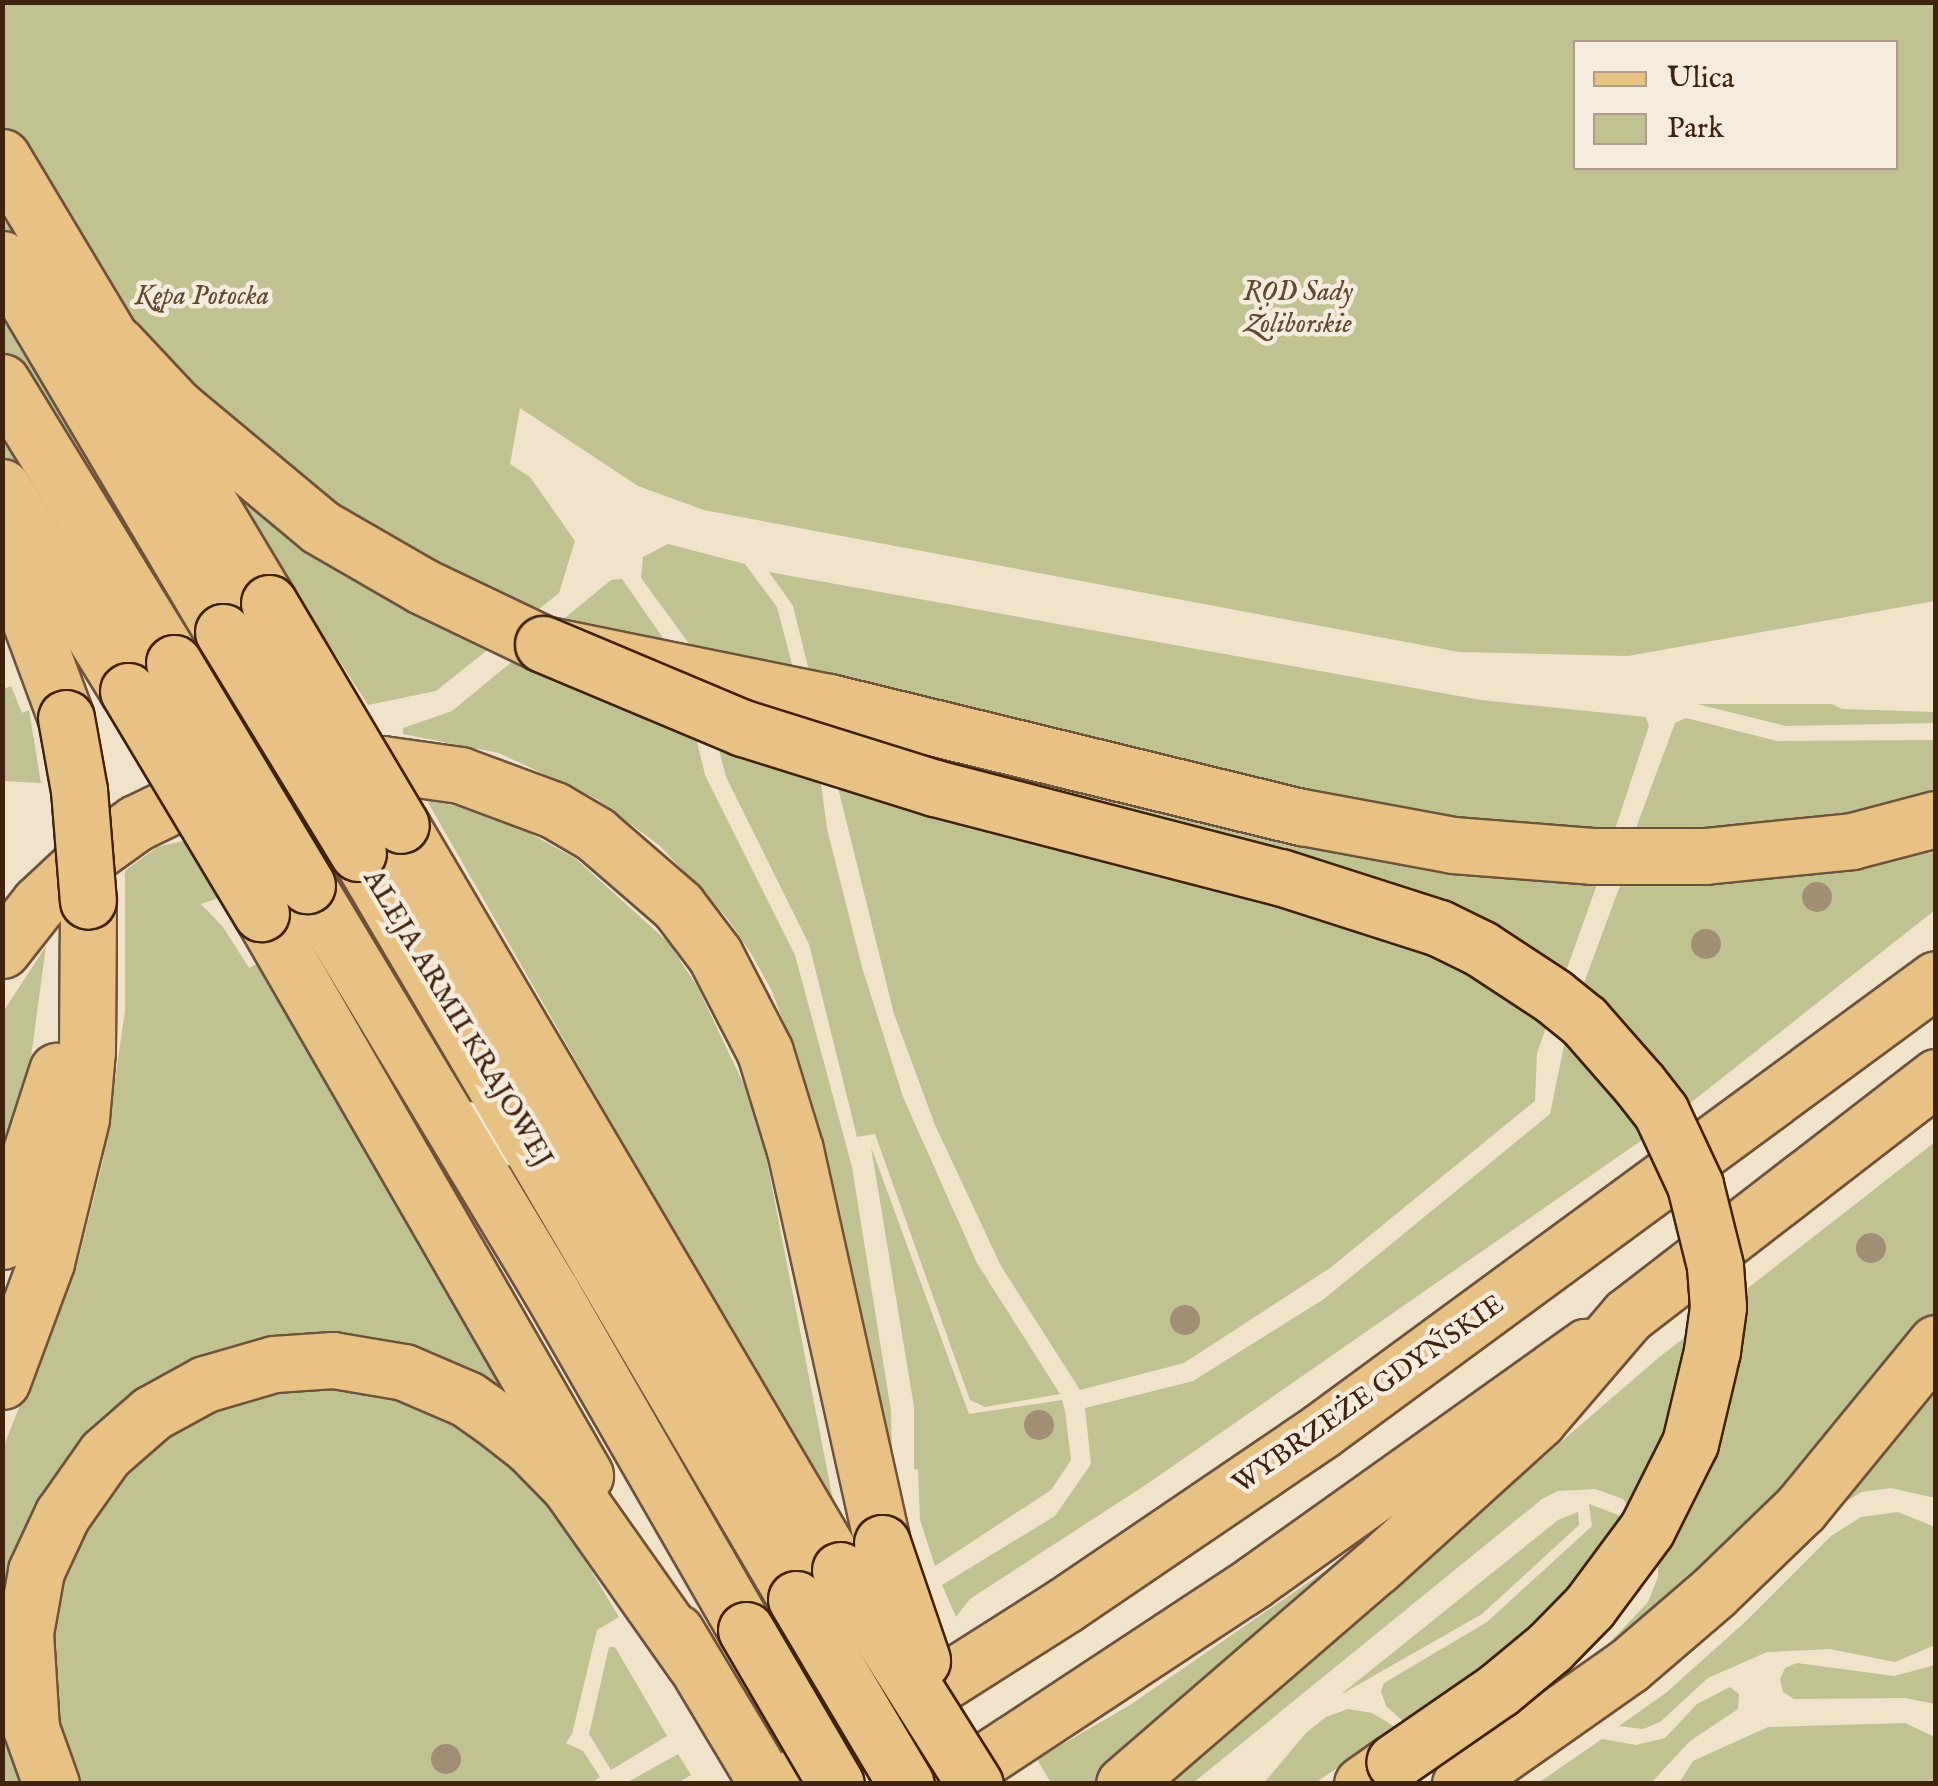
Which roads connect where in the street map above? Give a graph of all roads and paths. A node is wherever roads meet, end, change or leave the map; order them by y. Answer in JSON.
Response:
{"nodes":[{"id":1,"x":2,"y":157,"type":"edge"},
{"id":2,"x":2,"y":258,"type":"edge"},
{"id":3,"x":117,"y":344,"type":"junction"},
{"id":4,"x":2,"y":382,"type":"edge"},
{"id":5,"x":2,"y":487,"type":"edge"},
{"id":6,"x":2,"y":545,"type":"edge"},
{"id":7,"x":543,"y":644,"type":"junction"},
{"id":8,"x":1936,"y":819,"type":"edge"},
{"id":9,"x":380,"y":839,"type":"junction"},
{"id":10,"x":88,"y":901,"type":"junction"},
{"id":11,"x":2,"y":950,"type":"edge"},
{"id":12,"x":1936,"y":979,"type":"edge"},
{"id":13,"x":435,"y":982,"type":"junction"},
{"id":14,"x":382,"y":1009,"type":"junction"},
{"id":15,"x":1936,"y":1077,"type":"edge"},
{"id":16,"x":494,"y":1138,"type":"junction"},
{"id":17,"x":2,"y":1241,"type":"edge"},
{"id":18,"x":602,"y":1262,"type":"junction"},
{"id":19,"x":551,"y":1291,"type":"junction"},
{"id":20,"x":1627,"y":1316,"type":"junction"},
{"id":21,"x":1936,"y":1343,"type":"edge"},
{"id":22,"x":2,"y":1381,"type":"edge"},
{"id":23,"x":840,"y":1571,"type":"junction"},
{"id":24,"x":694,"y":1662,"type":"junction"},
{"id":25,"x":1378,"y":1773,"type":"edge"},
{"id":26,"x":964,"y":1779,"type":"edge"},
{"id":27,"x":51,"y":1784,"type":"edge"},
{"id":28,"x":767,"y":1784,"type":"edge"},
{"id":29,"x":783,"y":1784,"type":"edge"},
{"id":30,"x":836,"y":1784,"type":"edge"},
{"id":31,"x":906,"y":1784,"type":"edge"},
{"id":32,"x":1124,"y":1784,"type":"edge"},
{"id":33,"x":1460,"y":1784,"type":"edge"}],
"edges":[{"from":1,"to":3,"type":"highway"},
{"from":2,"to":9,"type":"highway","name":"ALEJA ARMII KRAJOWEJ","bridge":true},
{"from":3,"to":7,"type":"highway"},
{"from":3,"to":9,"type":"highway","bridge":true},
{"from":4,"to":14,"type":"highway","bridge":true},
{"from":5,"to":24,"type":"highway","bridge":true},
{"from":6,"to":10,"type":"highway","bridge":true},
{"from":7,"to":8,"type":"highway","bridge":true},
{"from":7,"to":25,"type":"highway","bridge":true},
{"from":9,"to":13,"type":"highway","name":"ALEJA ARMII KRAJOWEJ"},
{"from":9,"to":23,"type":"highway"},
{"from":10,"to":17,"type":"highway"},
{"from":10,"to":22,"type":"highway"},
{"from":11,"to":23,"type":"highway"},
{"from":12,"to":29,"type":"highway","name":"WYBRZEŻE GDYŃSKIE"},
{"from":13,"to":16,"type":"lane"},
{"from":13,"to":18,"type":"highway","name":"ALEJA ARMII KRAJOWEJ"},
{"from":14,"to":16,"type":"lane"},
{"from":14,"to":19,"type":"highway"},
{"from":15,"to":20,"type":"highway"},
{"from":16,"to":18,"type":"lane"},
{"from":16,"to":19,"type":"lane"},
{"from":18,"to":23,"type":"highway","name":"ALEJA ARMII KRAJOWEJ"},
{"from":19,"to":30,"type":"highway","bridge":true},
{"from":20,"to":26,"type":"main road"},
{"from":20,"to":32,"type":"highway"},
{"from":21,"to":33,"type":"highway"},
{"from":23,"to":26,"type":"highway","bridge":true},
{"from":23,"to":31,"type":"highway","name":"ALEJA ARMII KRAJOWEJ","bridge":true},
{"from":24,"to":27,"type":"highway"},
{"from":24,"to":28,"type":"highway"}]}
